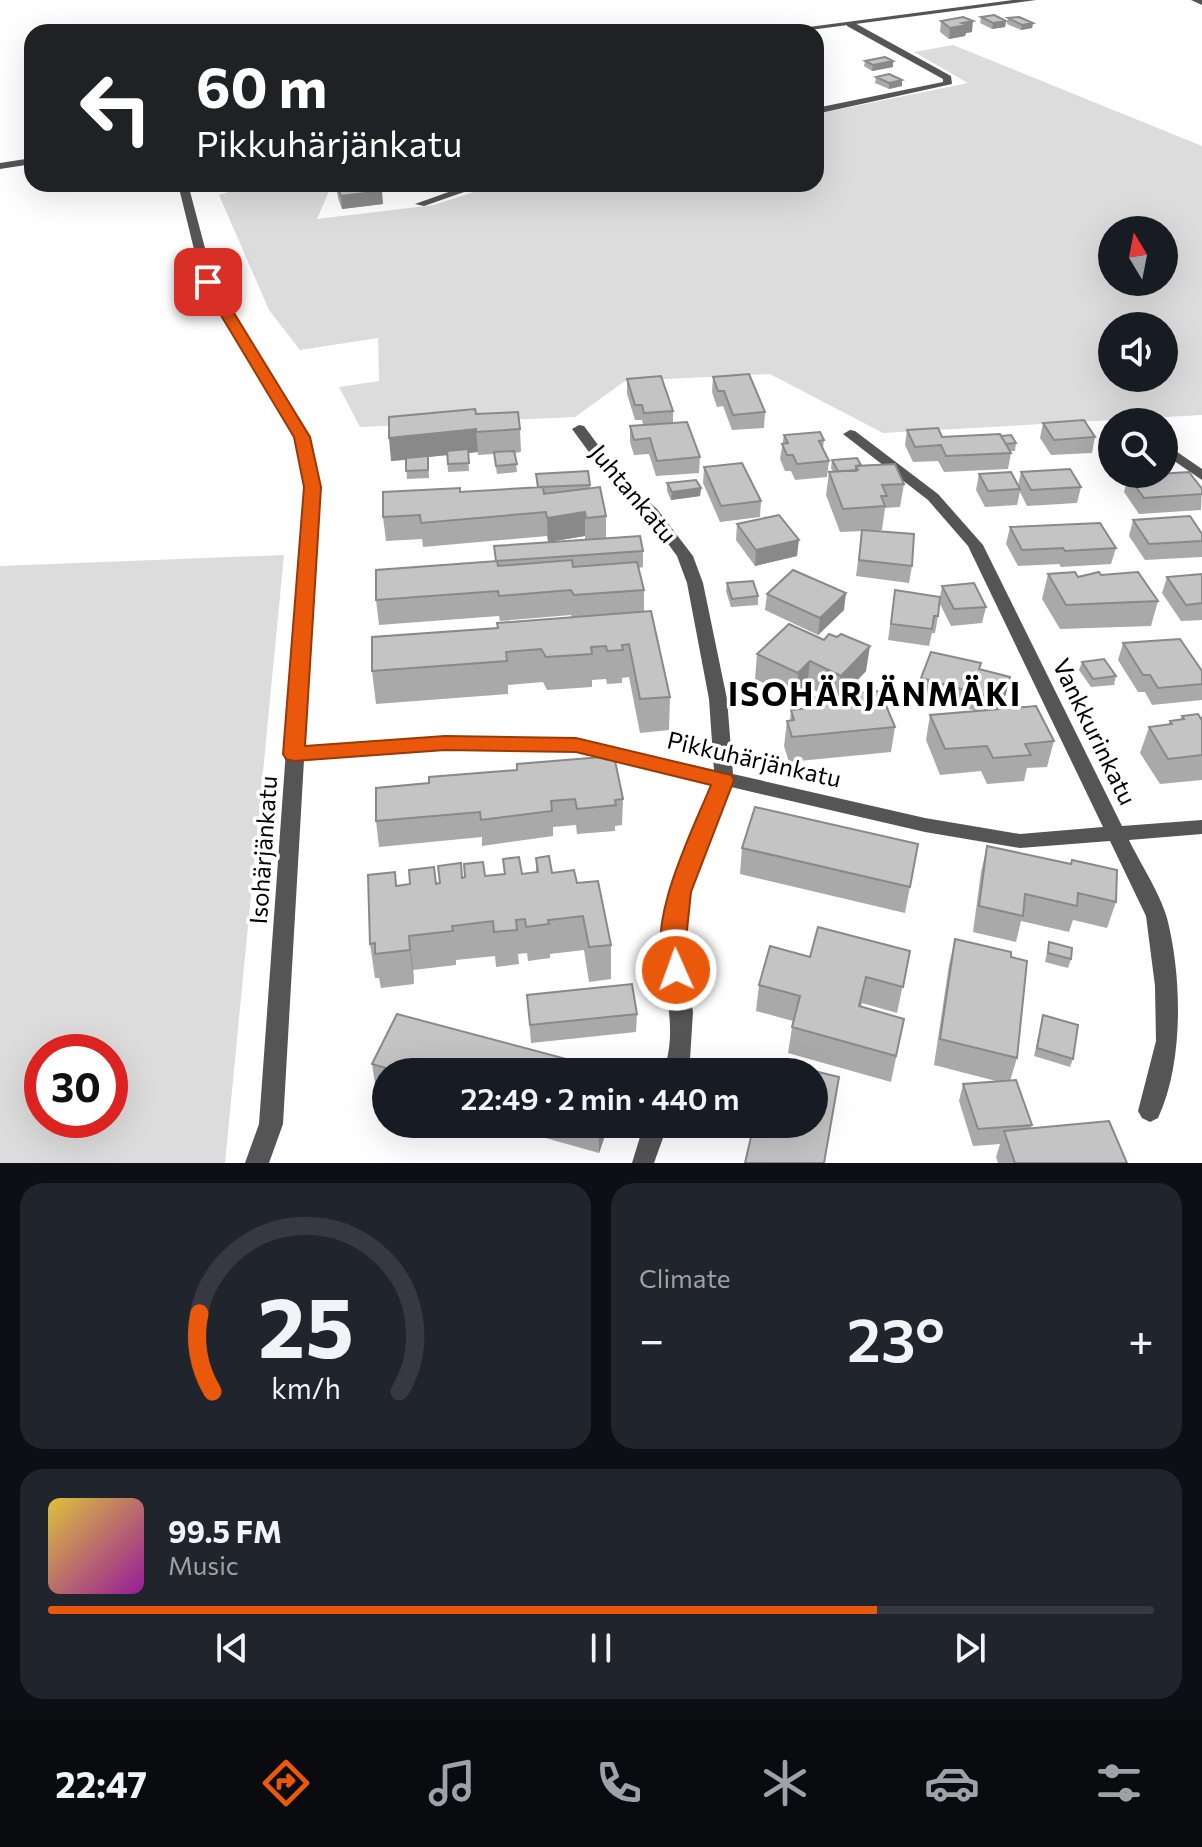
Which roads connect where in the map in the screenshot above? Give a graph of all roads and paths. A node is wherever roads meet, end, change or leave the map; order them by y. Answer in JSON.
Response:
{"nodes":[{"id":1,"x":1032,"y":0,"type":"edge"},
{"id":2,"x":1195,"y":0,"type":"edge"},
{"id":3,"x":1202,"y":3,"type":"edge"},
{"id":4,"x":850,"y":24,"type":"junction"},
{"id":5,"x":824,"y":27,"type":"edge"},
{"id":6,"x":824,"y":109,"type":"edge"},
{"id":7,"x":24,"y":162,"type":"edge"},
{"id":8,"x":0,"y":166,"type":"edge"},
{"id":9,"x":185,"y":192,"type":"edge"},
{"id":10,"x":457,"y":192,"type":"edge"},
{"id":11,"x":420,"y":204,"type":"dead end"},
{"id":12,"x":579,"y":429,"type":"dead end"},
{"id":13,"x":850,"y":434,"type":"dead end"},
{"id":14,"x":1178,"y":458,"type":"edge"},
{"id":15,"x":1202,"y":476,"type":"edge"},
{"id":16,"x":294,"y":754,"type":"junction"},
{"id":17,"x":724,"y":780,"type":"junction"},
{"id":18,"x":1202,"y":827,"type":"edge"},
{"id":19,"x":1118,"y":835,"type":"junction"},
{"id":20,"x":679,"y":1058,"type":"edge"},
{"id":21,"x":1150,"y":1111,"type":"dead end"},
{"id":22,"x":651,"y":1138,"type":"edge"},
{"id":23,"x":643,"y":1161,"type":"dead end"},
{"id":24,"x":257,"y":1163,"type":"edge"}],
"edges":[{"from":1,"to":4,"type":"street"},
{"from":2,"to":3,"type":"street"},
{"from":4,"to":5,"type":"street"},
{"from":4,"to":6,"type":"street"},
{"from":7,"to":8,"type":"street"},
{"from":9,"to":16,"type":"street","name":"Isohärjänkatu"},
{"from":10,"to":11,"type":"street"},
{"from":12,"to":17,"type":"street","name":"Juhtankatu"},
{"from":13,"to":19,"type":"street","name":"Vankkurinkatu"},
{"from":14,"to":15,"type":"street"},
{"from":16,"to":17,"type":"street","name":"Pikkuhärjänkatu"},
{"from":16,"to":24,"type":"street","name":"Isohärjänkatu"},
{"from":17,"to":19,"type":"street","name":"Pikkuhärjänkatu"},
{"from":17,"to":20,"type":"street","name":"Juhtankatu"},
{"from":18,"to":19,"type":"street","name":"Pikkuhärjänkatu"},
{"from":19,"to":21,"type":"street","name":"Vankkurinkatu"},
{"from":22,"to":23,"type":"street"}]}
